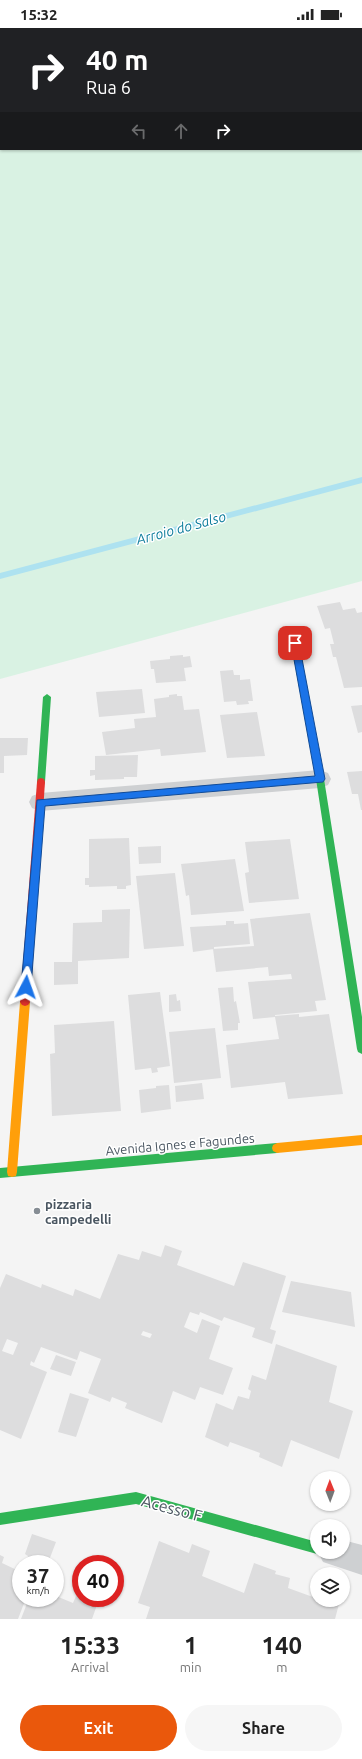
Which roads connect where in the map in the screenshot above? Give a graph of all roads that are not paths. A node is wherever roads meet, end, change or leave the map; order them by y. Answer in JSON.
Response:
{"nodes":[{"id":1,"x":295,"y":643,"type":"dead end"},
{"id":2,"x":47,"y":697,"type":"dead end"},
{"id":3,"x":320,"y":779,"type":"junction"},
{"id":4,"x":40,"y":802,"type":"junction"},
{"id":5,"x":362,"y":1049,"type":"edge"},
{"id":6,"x":362,"y":1140,"type":"edge"},
{"id":7,"x":12,"y":1172,"type":"junction"},
{"id":8,"x":0,"y":1173,"type":"edge"},
{"id":9,"x":0,"y":1519,"type":"edge"},
{"id":10,"x":310,"y":1546,"type":"edge"},
{"id":11,"x":350,"y":1557,"type":"edge"},
{"id":12,"x":362,"y":1560,"type":"edge"}],
"edges":[{"from":1,"to":3,"type":"street"},
{"from":2,"to":4,"type":"street"},
{"from":3,"to":4,"type":"street"},
{"from":3,"to":5,"type":"street"},
{"from":4,"to":7,"type":"street"},
{"from":6,"to":7,"type":"street","name":"Avenida Ignes e Fagundes"},
{"from":7,"to":8,"type":"street","name":"Avenida Ignes e Fagundes"},
{"from":9,"to":10,"type":"street","name":"Acesso F"},
{"from":11,"to":12,"type":"street"}]}
